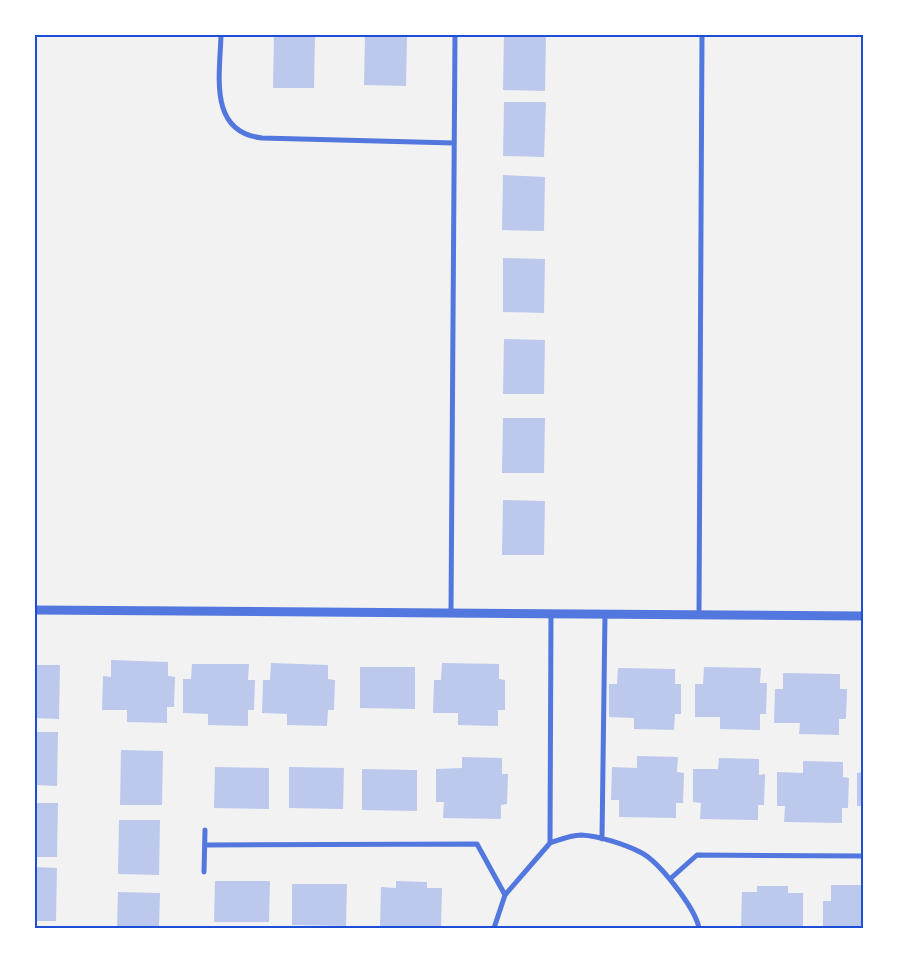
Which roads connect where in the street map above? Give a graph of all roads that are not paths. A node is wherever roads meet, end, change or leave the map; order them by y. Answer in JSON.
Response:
{"nodes":[{"id":1,"x":221,"y":35,"type":"edge"},
{"id":2,"x":455,"y":35,"type":"edge"},
{"id":3,"x":702,"y":35,"type":"edge"},
{"id":4,"x":454,"y":144,"type":"junction"},
{"id":5,"x":35,"y":610,"type":"edge"},
{"id":6,"x":451,"y":612,"type":"junction"},
{"id":7,"x":550,"y":613,"type":"junction"},
{"id":8,"x":605,"y":614,"type":"junction"},
{"id":9,"x":699,"y":614,"type":"junction"},
{"id":10,"x":863,"y":616,"type":"edge"},
{"id":11,"x":205,"y":830,"type":"dead end"},
{"id":12,"x":602,"y":839,"type":"junction"},
{"id":13,"x":550,"y":843,"type":"junction"},
{"id":14,"x":206,"y":844,"type":"junction"},
{"id":15,"x":863,"y":856,"type":"edge"},
{"id":16,"x":204,"y":872,"type":"dead end"},
{"id":17,"x":670,"y":879,"type":"junction"},
{"id":18,"x":505,"y":896,"type":"junction"},
{"id":19,"x":494,"y":928,"type":"edge"},
{"id":20,"x":699,"y":928,"type":"edge"}],
"edges":[{"from":1,"to":4,"type":"street"},
{"from":2,"to":4,"type":"street"},
{"from":3,"to":9,"type":"street"},
{"from":4,"to":6,"type":"street"},
{"from":5,"to":6,"type":"street"},
{"from":6,"to":7,"type":"street"},
{"from":7,"to":8,"type":"street"},
{"from":7,"to":13,"type":"street"},
{"from":8,"to":9,"type":"street"},
{"from":8,"to":12,"type":"street"},
{"from":9,"to":10,"type":"street"},
{"from":11,"to":14,"type":"street"},
{"from":12,"to":13,"type":"street"},
{"from":12,"to":17,"type":"street"},
{"from":13,"to":18,"type":"street"},
{"from":14,"to":16,"type":"street"},
{"from":14,"to":18,"type":"street"},
{"from":15,"to":17,"type":"street"},
{"from":17,"to":20,"type":"street"},
{"from":18,"to":19,"type":"street"}]}
